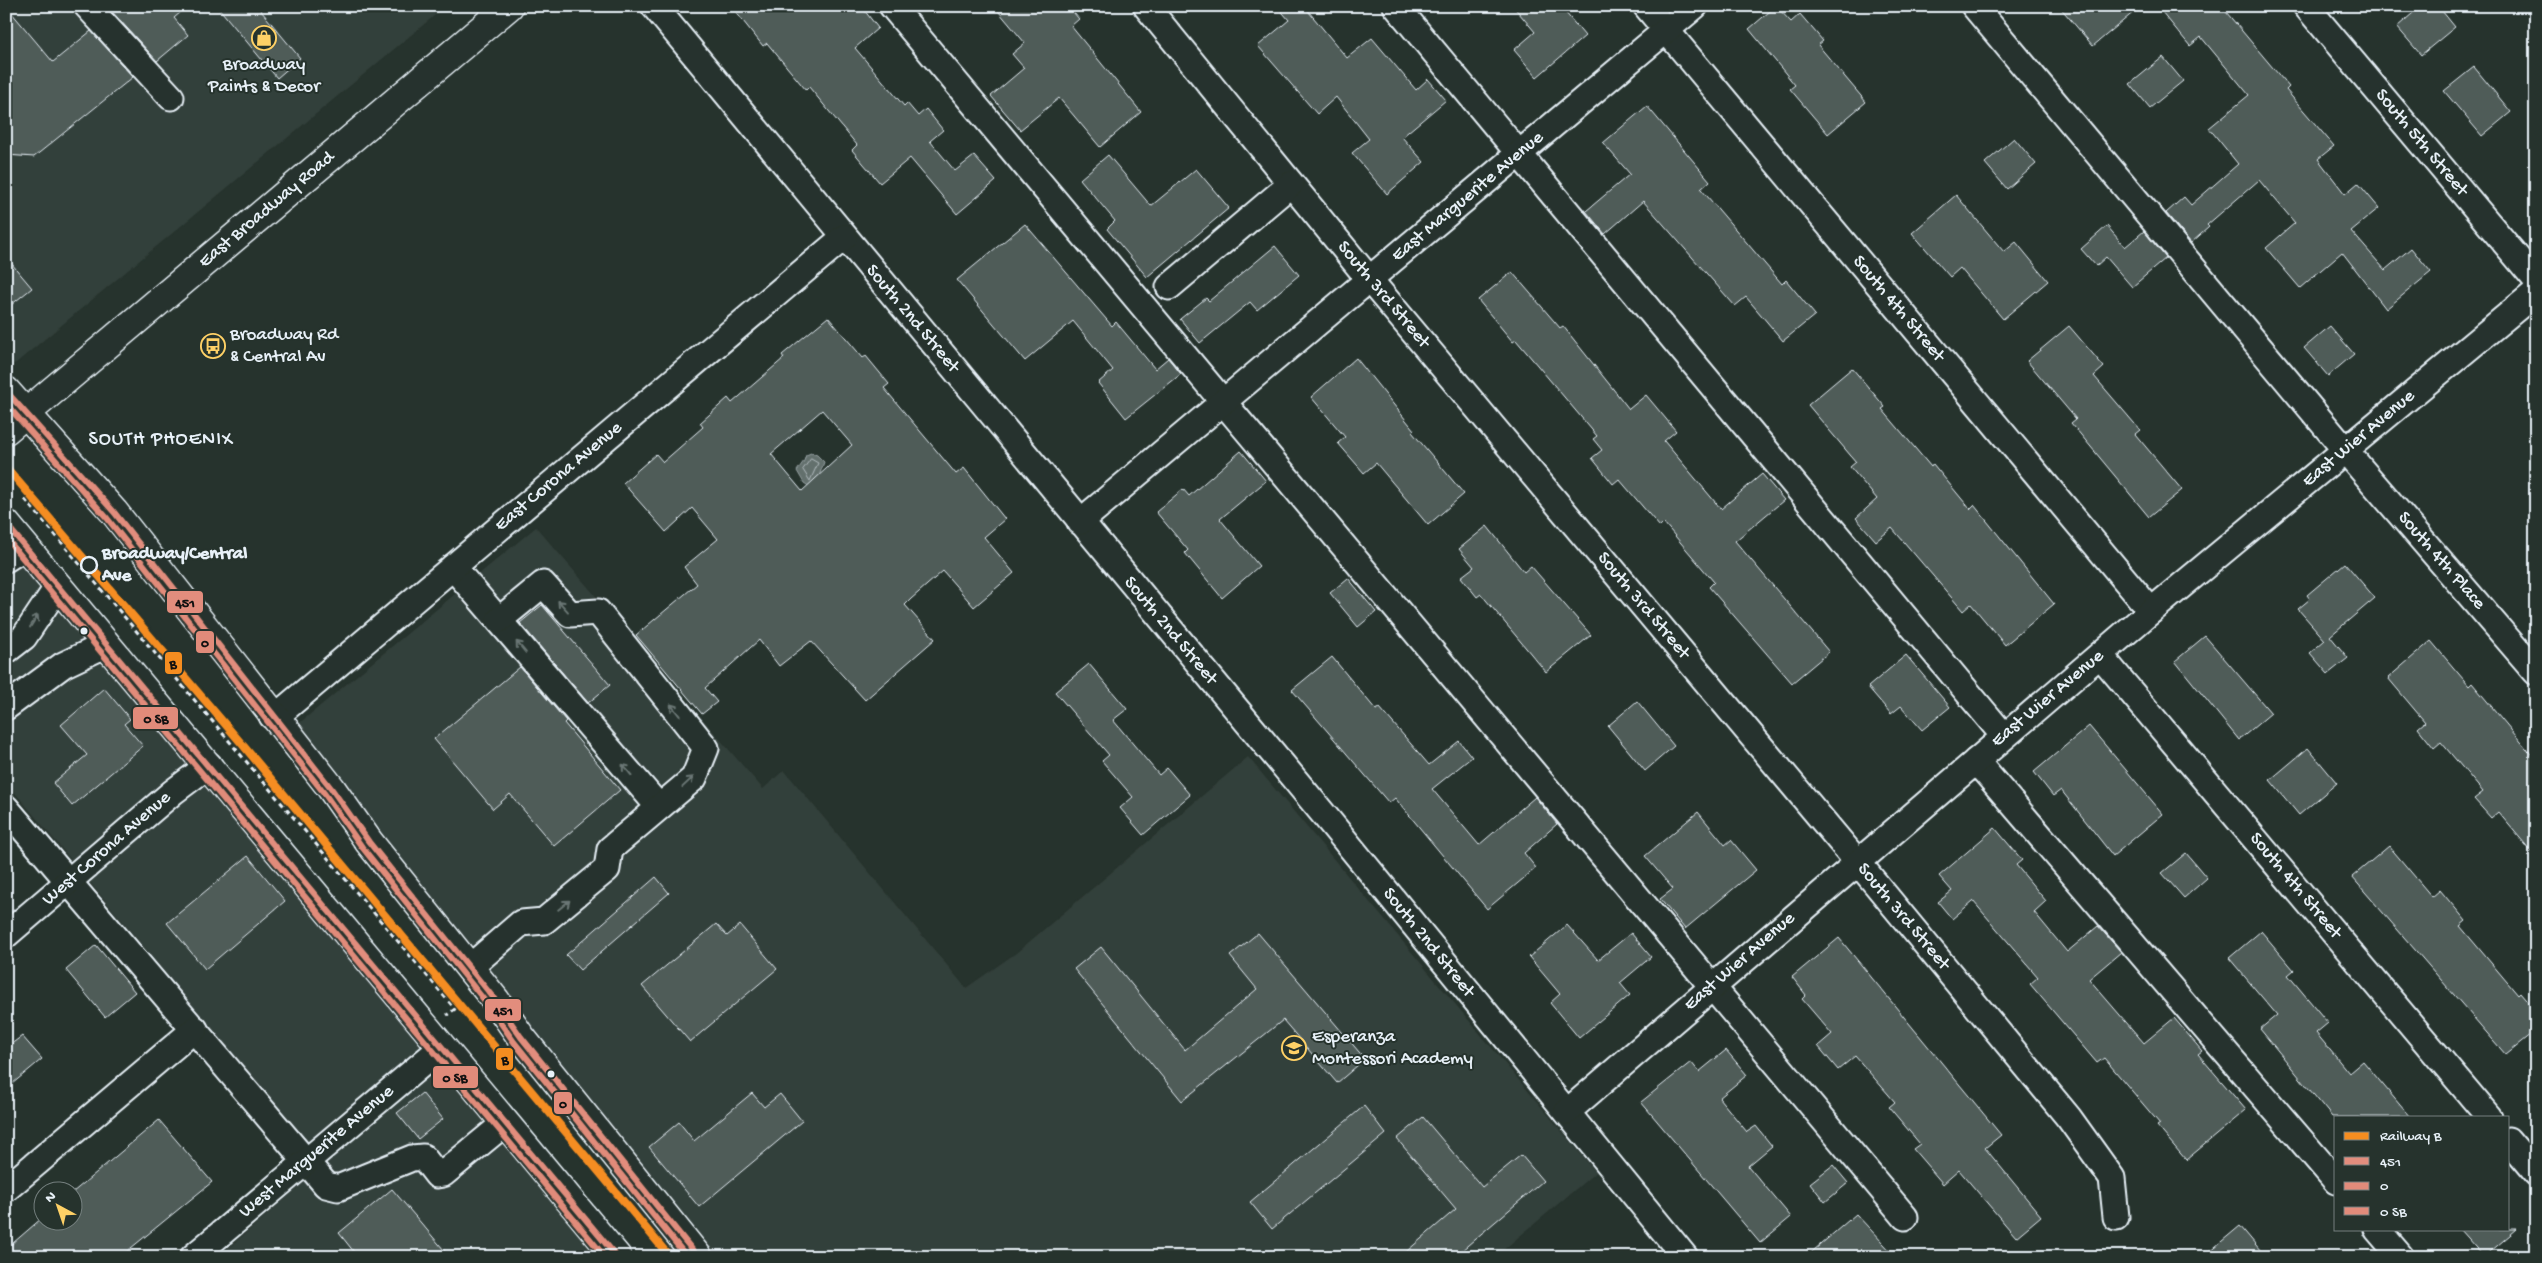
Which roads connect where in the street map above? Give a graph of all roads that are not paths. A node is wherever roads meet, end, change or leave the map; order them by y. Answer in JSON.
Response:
{"nodes":[{"id":1,"x":87,"y":6,"type":"edge"},
{"id":2,"x":509,"y":6,"type":"edge"},
{"id":3,"x":654,"y":6,"type":"edge"},
{"id":4,"x":892,"y":6,"type":"edge"},
{"id":5,"x":1146,"y":6,"type":"edge"},
{"id":6,"x":1396,"y":6,"type":"edge"},
{"id":7,"x":1646,"y":6,"type":"edge"},
{"id":8,"x":1695,"y":6,"type":"edge"},
{"id":9,"x":1974,"y":6,"type":"edge"},
{"id":10,"x":2306,"y":6,"type":"edge"},
{"id":11,"x":1666,"y":31,"type":"junction"},
{"id":12,"x":171,"y":97,"type":"dead end"},
{"id":13,"x":1519,"y":154,"type":"junction"},
{"id":14,"x":1291,"y":184,"type":"junction"},
{"id":15,"x":844,"y":237,"type":"junction"},
{"id":16,"x":1369,"y":279,"type":"junction"},
{"id":17,"x":2536,"y":280,"type":"edge"},
{"id":18,"x":1169,"y":287,"type":"dead end"},
{"id":19,"x":2536,"y":292,"type":"edge"},
{"id":20,"x":6,"y":391,"type":"edge"},
{"id":21,"x":1221,"y":401,"type":"junction"},
{"id":22,"x":16,"y":422,"type":"edge"},
{"id":23,"x":2346,"y":450,"type":"junction"},
{"id":24,"x":1080,"y":522,"type":"junction"},
{"id":25,"x":6,"y":524,"type":"edge"},
{"id":26,"x":16,"y":553,"type":"edge"},
{"id":27,"x":453,"y":567,"type":"junction"},
{"id":28,"x":58,"y":586,"type":"junction"},
{"id":29,"x":2151,"y":611,"type":"junction"},
{"id":30,"x":499,"y":620,"type":"junction"},
{"id":31,"x":107,"y":644,"type":"junction"},
{"id":32,"x":6,"y":651,"type":"edge"},
{"id":33,"x":2100,"y":655,"type":"junction"},
{"id":34,"x":2536,"y":672,"type":"edge"},
{"id":35,"x":6,"y":707,"type":"edge"},
{"id":36,"x":272,"y":716,"type":"junction"},
{"id":37,"x":2004,"y":736,"type":"junction"},
{"id":38,"x":1976,"y":761,"type":"junction"},
{"id":39,"x":209,"y":765,"type":"junction"},
{"id":40,"x":6,"y":808,"type":"edge"},
{"id":41,"x":658,"y":808,"type":"junction"},
{"id":42,"x":1858,"y":862,"type":"junction"},
{"id":43,"x":69,"y":882,"type":"junction"},
{"id":44,"x":6,"y":935,"type":"edge"},
{"id":45,"x":469,"y":968,"type":"junction"},
{"id":46,"x":1711,"y":987,"type":"junction"},
{"id":47,"x":195,"y":1029,"type":"junction"},
{"id":48,"x":442,"y":1047,"type":"junction"},
{"id":49,"x":1567,"y":1112,"type":"junction"},
{"id":50,"x":2488,"y":1116,"type":"edge"},
{"id":51,"x":505,"y":1122,"type":"junction"},
{"id":52,"x":2510,"y":1142,"type":"edge"},
{"id":53,"x":306,"y":1160,"type":"junction"},
{"id":54,"x":2536,"y":1173,"type":"edge"},
{"id":55,"x":2334,"y":1179,"type":"edge"},
{"id":56,"x":6,"y":1189,"type":"edge"},
{"id":57,"x":1905,"y":1217,"type":"dead end"},
{"id":58,"x":2116,"y":1217,"type":"dead end"},
{"id":59,"x":2378,"y":1230,"type":"edge"},
{"id":60,"x":193,"y":1257,"type":"edge"},
{"id":61,"x":617,"y":1257,"type":"edge"},
{"id":62,"x":698,"y":1257,"type":"edge"},
{"id":63,"x":1685,"y":1257,"type":"edge"},
{"id":64,"x":2400,"y":1257,"type":"edge"}],
"edges":[{"from":1,"to":12,"type":"street"},
{"from":2,"to":22,"type":"main road","name":"East Broadway Road"},
{"from":3,"to":15,"type":"street","name":"South 2nd Street"},
{"from":4,"to":21,"type":"street"},
{"from":5,"to":14,"type":"street","name":"South 3rd Street"},
{"from":6,"to":13,"type":"street"},
{"from":7,"to":11,"type":"street","name":"South 4th Street"},
{"from":8,"to":11,"type":"street","name":"East Marguerite Avenue"},
{"from":9,"to":23,"type":"street","name":"South 4th Place"},
{"from":10,"to":17,"type":"street","name":"South 5th Street"},
{"from":11,"to":13,"type":"street","name":"East Marguerite Avenue"},
{"from":11,"to":29,"type":"street","name":"South 4th Street"},
{"from":13,"to":16,"type":"street","name":"East Marguerite Avenue"},
{"from":13,"to":37,"type":"street"},
{"from":14,"to":16,"type":"street","name":"South 3rd Street"},
{"from":14,"to":18,"type":"street"},
{"from":15,"to":24,"type":"street","name":"South 2nd Street"},
{"from":15,"to":27,"type":"street","name":"East Corona Avenue"},
{"from":16,"to":21,"type":"street","name":"East Marguerite Avenue"},
{"from":16,"to":42,"type":"street","name":"South 3rd Street"},
{"from":19,"to":23,"type":"street","name":"East Wier Avenue"},
{"from":20,"to":22,"type":"main road"},
{"from":21,"to":24,"type":"street","name":"East Marguerite Avenue"},
{"from":21,"to":46,"type":"street"},
{"from":22,"to":36,"type":"main road"},
{"from":23,"to":29,"type":"street","name":"East Wier Avenue"},
{"from":23,"to":34,"type":"street","name":"South 4th Place"},
{"from":24,"to":49,"type":"street","name":"South 2nd Street"},
{"from":25,"to":26,"type":"main road"},
{"from":26,"to":28,"type":"main road"},
{"from":27,"to":30,"type":"street"},
{"from":27,"to":36,"type":"street","name":"East Corona Avenue"},
{"from":28,"to":31,"type":"main road"},
{"from":32,"to":28,"type":"street","one_way":true},
{"from":29,"to":33,"type":"street","name":"East Wier Avenue"},
{"from":41,"to":30,"type":"street","one_way":true},
{"from":41,"to":30,"type":"street","one_way":true},
{"from":31,"to":35,"type":"street"},
{"from":31,"to":39,"type":"main road"},
{"from":33,"to":37,"type":"street","name":"East Wier Avenue"},
{"from":33,"to":50,"type":"street","name":"South 4th Street"},
{"from":36,"to":45,"type":"main road"},
{"from":37,"to":38,"type":"street","name":"East Wier Avenue"},
{"from":38,"to":42,"type":"street","name":"East Wier Avenue"},
{"from":38,"to":55,"type":"street"},
{"from":39,"to":43,"type":"street","name":"West Corona Avenue"},
{"from":39,"to":48,"type":"main road"},
{"from":40,"to":43,"type":"street"},
{"from":45,"to":41,"type":"street","one_way":true},
{"from":42,"to":46,"type":"street","name":"East Wier Avenue"},
{"from":42,"to":58,"type":"street","name":"South 3rd Street"},
{"from":43,"to":44,"type":"street","name":"West Corona Avenue"},
{"from":43,"to":47,"type":"street"},
{"from":45,"to":62,"type":"main road"},
{"from":46,"to":49,"type":"street","name":"East Wier Avenue"},
{"from":46,"to":57,"type":"street"},
{"from":47,"to":53,"type":"street"},
{"from":47,"to":56,"type":"street"},
{"from":48,"to":51,"type":"main road"},
{"from":48,"to":53,"type":"street","name":"West Marguerite Avenue"},
{"from":49,"to":63,"type":"street","name":"South 2nd Street"},
{"from":51,"to":53,"type":"street"},
{"from":51,"to":61,"type":"main road"},
{"from":52,"to":54,"type":"street"},
{"from":53,"to":60,"type":"street","name":"West Marguerite Avenue"},
{"from":59,"to":64,"type":"street"}]}
